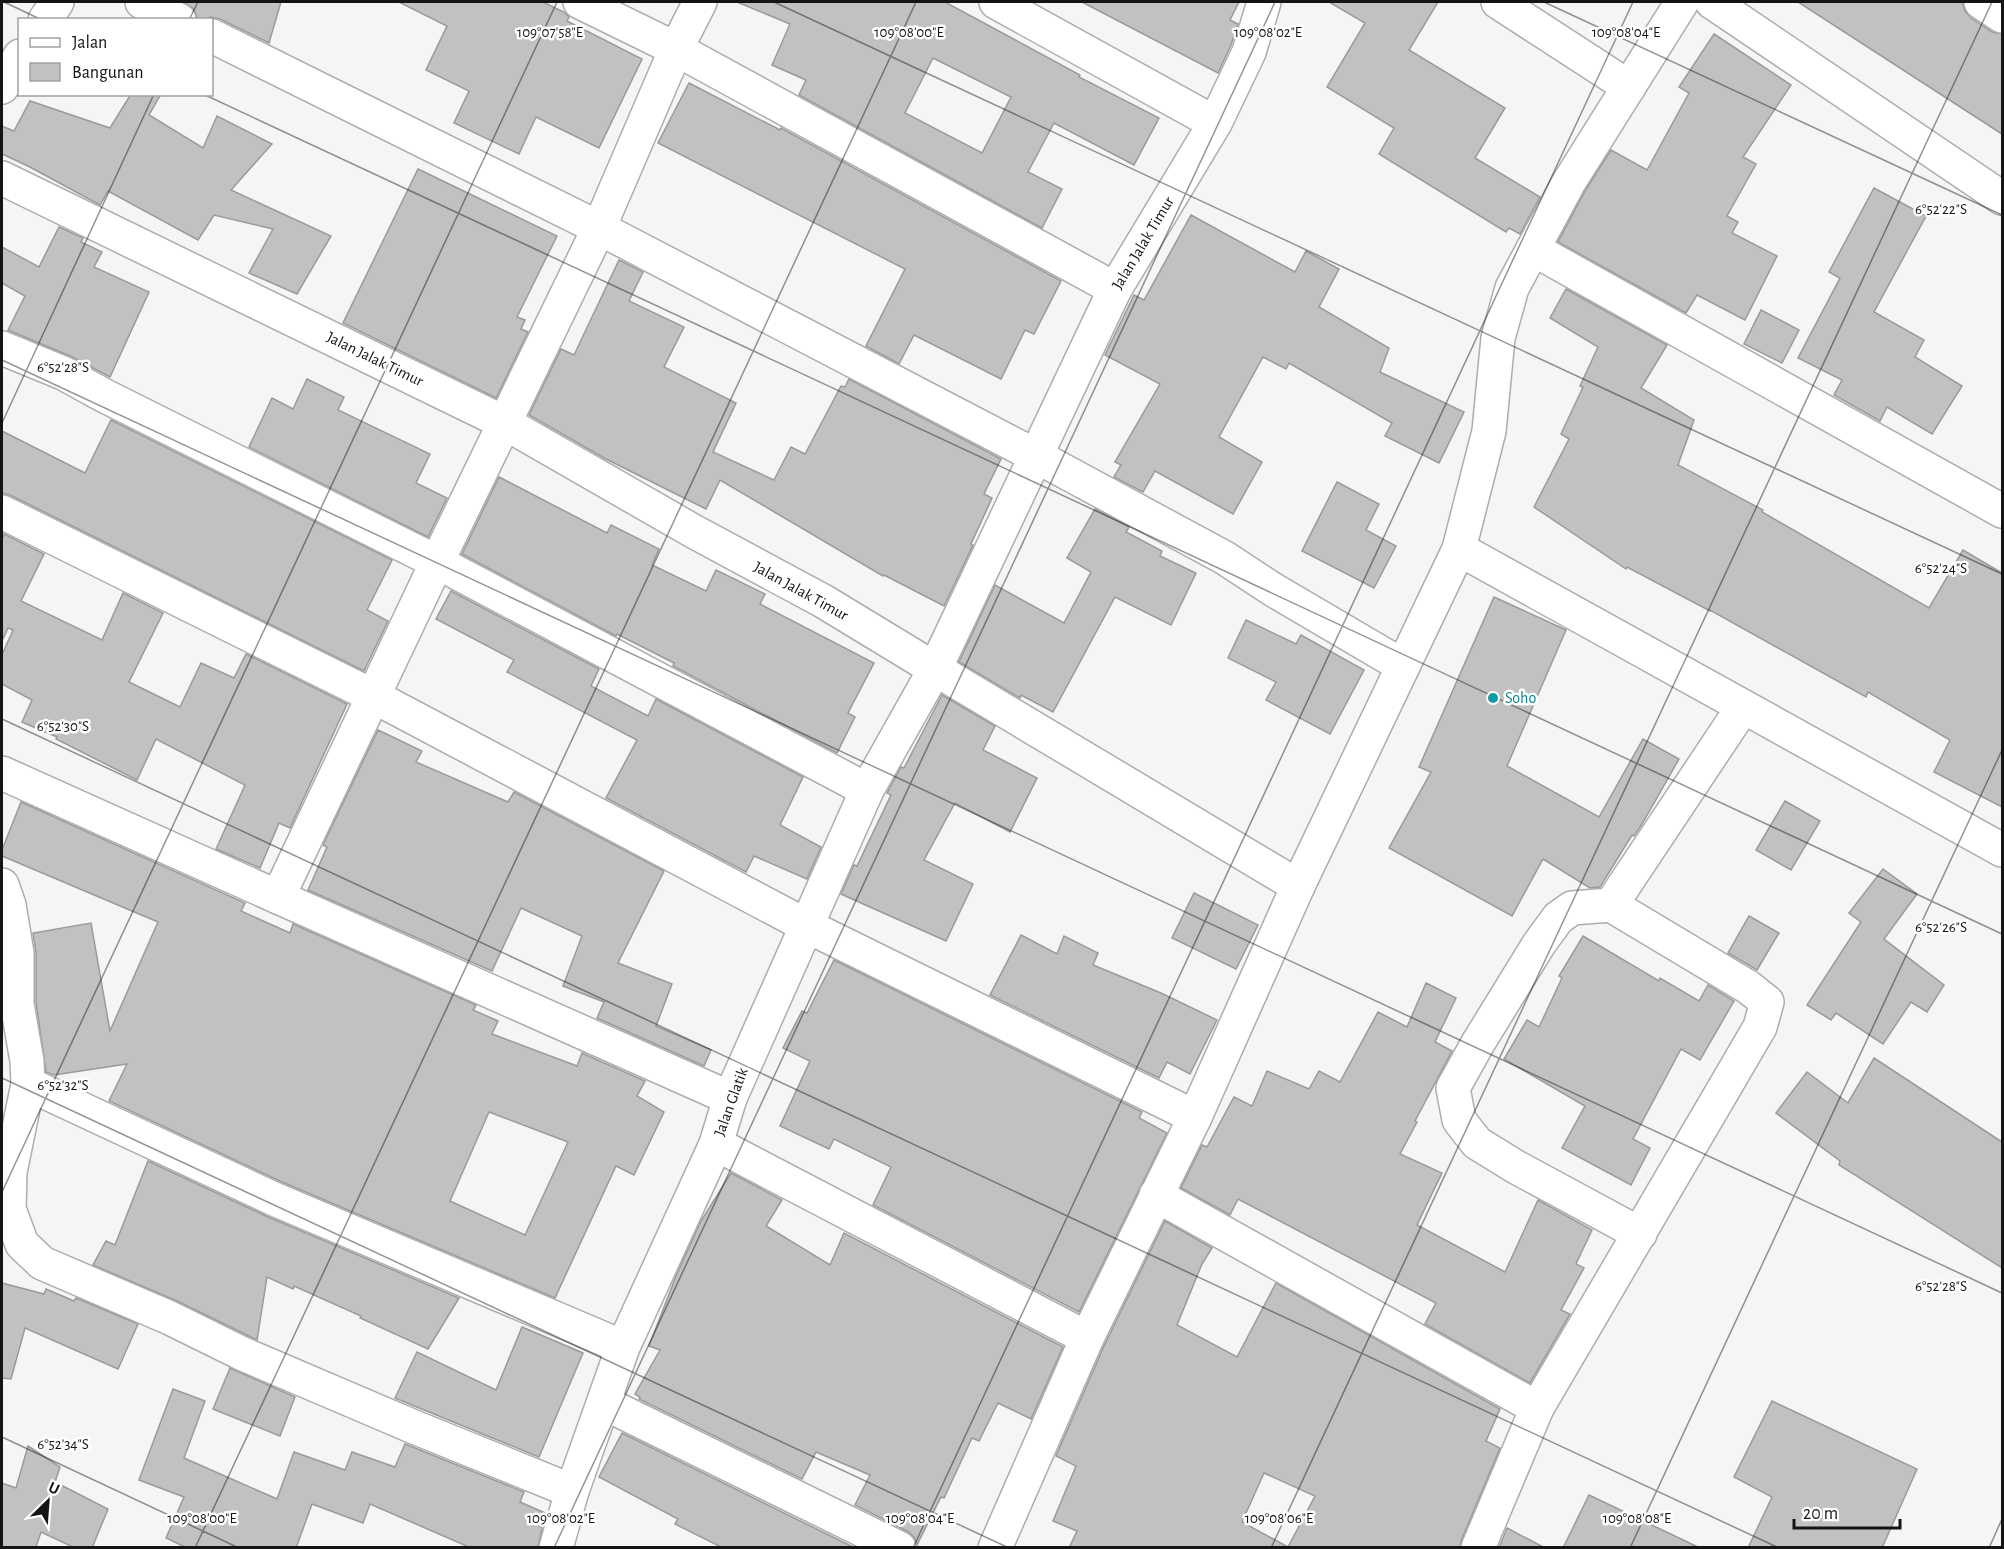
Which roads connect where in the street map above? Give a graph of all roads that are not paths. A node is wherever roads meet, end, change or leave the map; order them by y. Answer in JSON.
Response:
{"nodes":[{"id":1,"x":57,"y":2,"type":"edge"},
{"id":2,"x":142,"y":2,"type":"edge"},
{"id":3,"x":580,"y":2,"type":"edge"},
{"id":4,"x":700,"y":2,"type":"edge"},
{"id":5,"x":996,"y":2,"type":"edge"},
{"id":6,"x":1264,"y":2,"type":"edge"},
{"id":7,"x":1498,"y":2,"type":"edge"},
{"id":8,"x":1682,"y":2,"type":"edge"},
{"id":9,"x":1712,"y":2,"type":"edge"},
{"id":10,"x":1981,"y":2,"type":"edge"},
{"id":11,"x":2002,"y":16,"type":"edge"},
{"id":12,"x":46,"y":18,"type":"edge"},
{"id":13,"x":175,"y":18,"type":"edge"},
{"id":14,"x":213,"y":36,"type":"edge"},
{"id":15,"x":675,"y":49,"type":"junction"},
{"id":16,"x":18,"y":59,"type":"edge"},
{"id":17,"x":2,"y":87,"type":"edge"},
{"id":18,"x":1629,"y":87,"type":"junction"},
{"id":19,"x":1215,"y":123,"type":"junction"},
{"id":20,"x":2,"y":178,"type":"edge"},
{"id":21,"x":2002,"y":198,"type":"edge"},
{"id":22,"x":599,"y":228,"type":"junction"},
{"id":23,"x":1533,"y":249,"type":"junction"},
{"id":24,"x":1115,"y":289,"type":"junction"},
{"id":25,"x":2,"y":348,"type":"edge"},
{"id":26,"x":505,"y":423,"type":"junction"},
{"id":27,"x":1036,"y":456,"type":"junction"},
{"id":28,"x":2002,"y":511,"type":"edge"},
{"id":29,"x":2,"y":512,"type":"edge"},
{"id":30,"x":1459,"y":549,"type":"junction"},
{"id":31,"x":437,"y":562,"type":"junction"},
{"id":32,"x":1403,"y":666,"type":"junction"},
{"id":33,"x":935,"y":669,"type":"junction"},
{"id":34,"x":373,"y":696,"type":"junction"},
{"id":35,"x":1743,"y":707,"type":"junction"},
{"id":36,"x":2,"y":773,"type":"edge"},
{"id":37,"x":867,"y":790,"type":"junction"},
{"id":38,"x":2002,"y":850,"type":"edge"},
{"id":39,"x":2,"y":885,"type":"edge"},
{"id":40,"x":1298,"y":886,"type":"junction"},
{"id":41,"x":278,"y":897,"type":"junction"},
{"id":42,"x":1611,"y":905,"type":"junction"},
{"id":43,"x":807,"y":926,"type":"junction"},
{"id":44,"x":28,"y":1084,"type":"junction"},
{"id":45,"x":730,"y":1098,"type":"junction"},
{"id":46,"x":1195,"y":1118,"type":"junction"},
{"id":47,"x":716,"y":1144,"type":"junction"},
{"id":48,"x":1156,"y":1195,"type":"junction"},
{"id":49,"x":1640,"y":1234,"type":"junction"},
{"id":50,"x":1087,"y":1338,"type":"junction"},
{"id":51,"x":623,"y":1347,"type":"junction"},
{"id":52,"x":604,"y":1403,"type":"junction"},
{"id":53,"x":1537,"y":1408,"type":"junction"},
{"id":54,"x":572,"y":1491,"type":"junction"},
{"id":55,"x":556,"y":1548,"type":"edge"},
{"id":56,"x":898,"y":1548,"type":"edge"},
{"id":57,"x":995,"y":1548,"type":"edge"},
{"id":58,"x":1478,"y":1548,"type":"edge"}],
"edges":[{"from":1,"to":12,"type":"street"},
{"from":2,"to":13,"type":"street"},
{"from":3,"to":15,"type":"street"},
{"from":4,"to":15,"type":"street"},
{"from":5,"to":19,"type":"street"},
{"from":6,"to":19,"type":"street","name":"Jalan Jalak Timur"},
{"from":7,"to":18,"type":"street"},
{"from":8,"to":18,"type":"street"},
{"from":9,"to":21,"type":"street"},
{"from":10,"to":11,"type":"street"},
{"from":14,"to":22,"type":"street"},
{"from":15,"to":22,"type":"street"},
{"from":15,"to":24,"type":"street"},
{"from":16,"to":17,"type":"street"},
{"from":18,"to":23,"type":"street"},
{"from":19,"to":24,"type":"street","name":"Jalan Jalak Timur"},
{"from":20,"to":26,"type":"street","name":"Jalan Jalak Timur"},
{"from":22,"to":26,"type":"street"},
{"from":22,"to":27,"type":"street"},
{"from":23,"to":28,"type":"street"},
{"from":23,"to":30,"type":"street"},
{"from":24,"to":27,"type":"street","name":"Jalan Jalak Timur"},
{"from":25,"to":31,"type":"street"},
{"from":26,"to":31,"type":"street"},
{"from":26,"to":33,"type":"street","name":"Jalan Jalak Timur"},
{"from":27,"to":32,"type":"street"},
{"from":27,"to":33,"type":"street","name":"Jalan Jalak Timur"},
{"from":29,"to":34,"type":"street"},
{"from":30,"to":32,"type":"street"},
{"from":30,"to":35,"type":"street"},
{"from":31,"to":34,"type":"street"},
{"from":31,"to":37,"type":"street"},
{"from":32,"to":40,"type":"street"},
{"from":33,"to":37,"type":"street","name":"Jalan Glatik"},
{"from":33,"to":40,"type":"street"},
{"from":34,"to":41,"type":"street"},
{"from":34,"to":43,"type":"street"},
{"from":35,"to":38,"type":"street"},
{"from":35,"to":42,"type":"street"},
{"from":36,"to":41,"type":"street"},
{"from":37,"to":43,"type":"street","name":"Jalan Glatik"},
{"from":39,"to":44,"type":"street"},
{"from":40,"to":46,"type":"street"},
{"from":41,"to":45,"type":"street"},
{"from":42,"to":49,"type":"street"},
{"from":42,"to":49,"type":"street"},
{"from":43,"to":45,"type":"street","name":"Jalan Glatik"},
{"from":43,"to":46,"type":"street"},
{"from":44,"to":51,"type":"street"},
{"from":44,"to":54,"type":"street"},
{"from":45,"to":47,"type":"street","name":"Jalan Glatik"},
{"from":46,"to":48,"type":"street"},
{"from":47,"to":50,"type":"street"},
{"from":47,"to":51,"type":"street","name":"Jalan Glatik"},
{"from":48,"to":50,"type":"street"},
{"from":48,"to":53,"type":"street"},
{"from":49,"to":53,"type":"street"},
{"from":50,"to":57,"type":"street"},
{"from":51,"to":52,"type":"street","name":"Jalan Glatik"},
{"from":52,"to":54,"type":"street","name":"Jalan Glatik"},
{"from":52,"to":56,"type":"street"},
{"from":53,"to":58,"type":"street"},
{"from":54,"to":55,"type":"street","name":"Jalan Glatik"}]}
